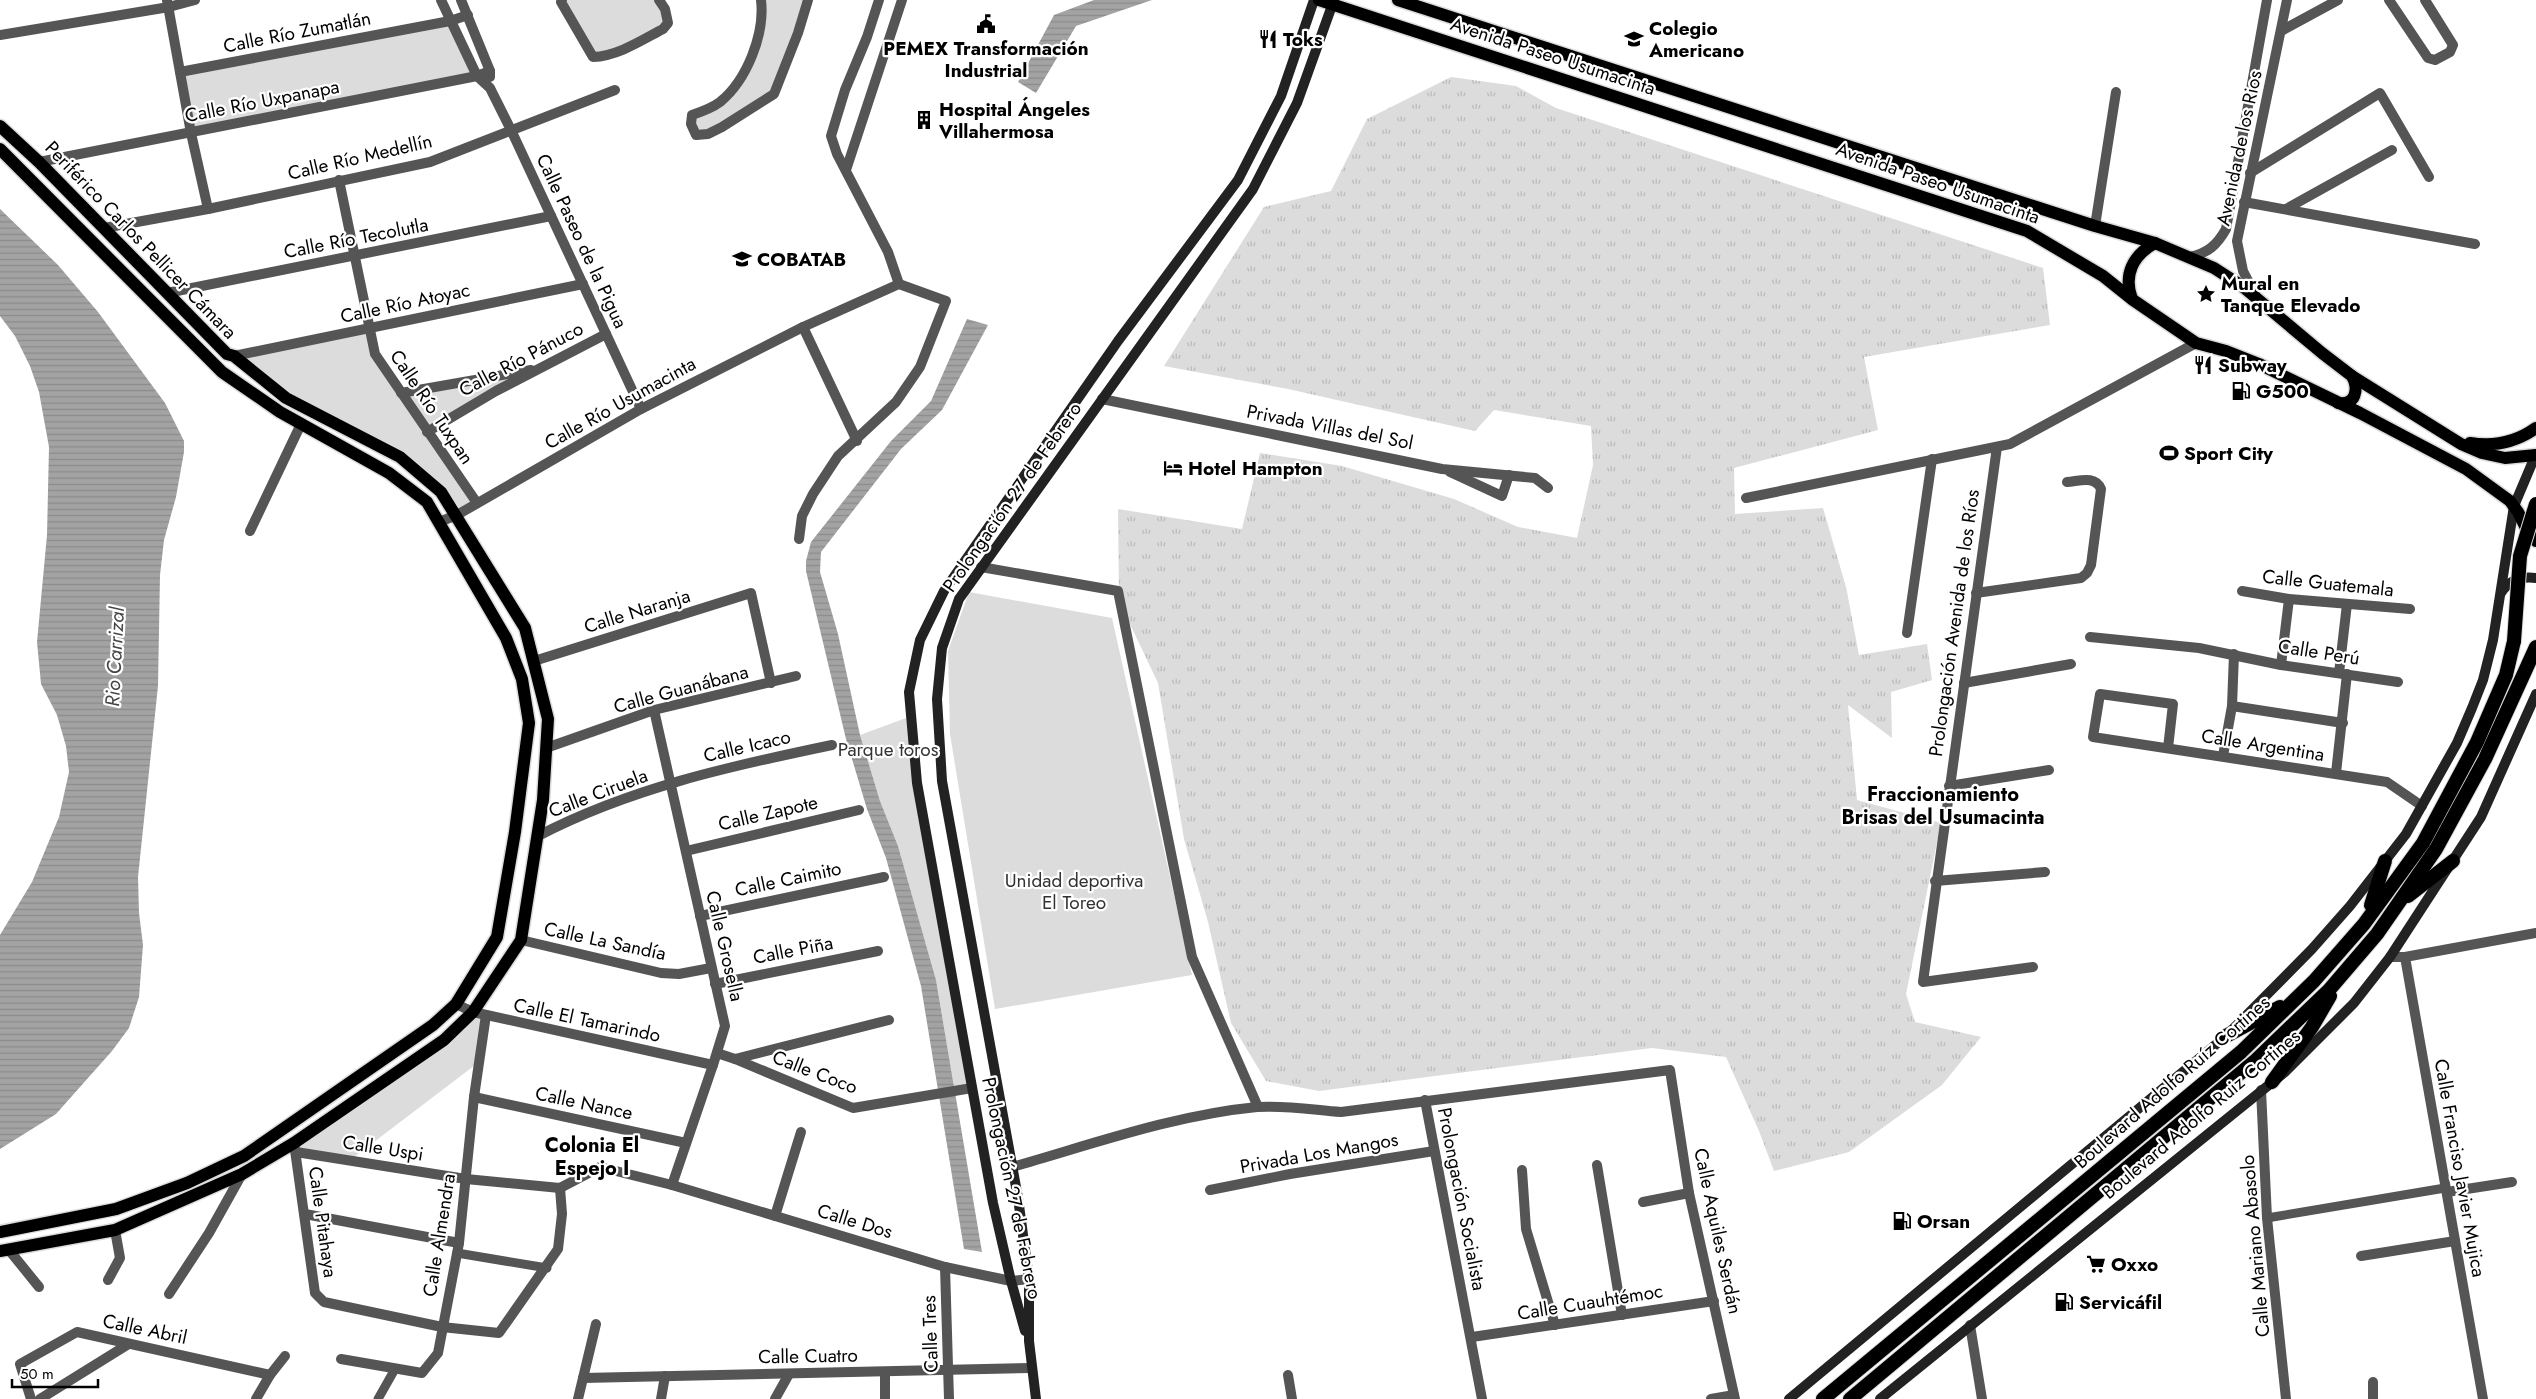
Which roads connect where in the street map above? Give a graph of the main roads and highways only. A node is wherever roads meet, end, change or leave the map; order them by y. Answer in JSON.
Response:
{"nodes":[{"id":1,"x":1314,"y":0,"type":"edge"},
{"id":2,"x":1319,"y":0,"type":"edge"},
{"id":3,"x":1398,"y":0,"type":"edge"},
{"id":4,"x":1333,"y":2,"type":"edge"},
{"id":5,"x":0,"y":126,"type":"edge"},
{"id":6,"x":0,"y":149,"type":"edge"},
{"id":7,"x":2155,"y":243,"type":"junction"},
{"id":8,"x":2133,"y":300,"type":"junction"},
{"id":9,"x":2352,"y":376,"type":"junction"},
{"id":10,"x":2338,"y":403,"type":"junction"},
{"id":11,"x":2536,"y":428,"type":"edge"},
{"id":12,"x":2452,"y":438,"type":"junction"},
{"id":13,"x":2536,"y":455,"type":"edge"},
{"id":14,"x":2536,"y":504,"type":"edge"},
{"id":15,"x":2514,"y":506,"type":"junction"},
{"id":16,"x":2536,"y":541,"type":"edge"},
{"id":17,"x":2536,"y":578,"type":"edge"},
{"id":18,"x":2497,"y":614,"type":"junction"},
{"id":19,"x":2536,"y":647,"type":"edge"},
{"id":20,"x":2536,"y":694,"type":"edge"},
{"id":21,"x":2385,"y":861,"type":"junction"},
{"id":22,"x":2453,"y":861,"type":"junction"},
{"id":23,"x":2398,"y":904,"type":"junction"},
{"id":24,"x":2364,"y":924,"type":"junction"},
{"id":25,"x":2345,"y":972,"type":"junction"},
{"id":26,"x":2298,"y":997,"type":"junction"},
{"id":27,"x":2226,"y":1036,"type":"junction"},
{"id":28,"x":2267,"y":1086,"type":"junction"},
{"id":29,"x":0,"y":1232,"type":"edge"},
{"id":30,"x":5,"y":1250,"type":"edge"},
{"id":31,"x":1028,"y":1342,"type":"junction"},
{"id":32,"x":1036,"y":1399,"type":"edge"},
{"id":33,"x":1788,"y":1399,"type":"edge"},
{"id":34,"x":1823,"y":1399,"type":"edge"},
{"id":35,"x":1850,"y":1399,"type":"edge"},
{"id":36,"x":1880,"y":1399,"type":"edge"}],
"edges":[{"from":1,"to":31,"type":"main road","name":"Prolongación 27 de Febrero"},
{"from":2,"to":4,"type":"main road","name":"Avenida Paseo Usumacinta"},
{"from":3,"to":7,"type":"main road","name":"Avenida Paseo Usumacinta"},
{"from":4,"to":8,"type":"main road","name":"Avenida Paseo Usumacinta"},
{"from":4,"to":31,"type":"main road","name":"Prolongación 27 de Febrero"},
{"from":5,"to":30,"type":"main road","name":"Periférico Carlos Pellicer Cámara"},
{"from":6,"to":29,"type":"main road","name":"Periférico Carlos Pellicer Cámara"},
{"from":7,"to":8,"type":"main road"},
{"from":7,"to":9,"type":"main road","name":"Avenida Paseo Usumacinta"},
{"from":8,"to":10,"type":"main road","name":"Avenida Paseo Usumacinta"},
{"from":9,"to":10,"type":"main road"},
{"from":9,"to":12,"type":"main road","name":"Avenida Paseo Usumacinta"},
{"from":10,"to":15,"type":"main road","name":"Avenida Paseo Usumacinta"},
{"from":11,"to":12,"type":"main road"},
{"from":12,"to":13,"type":"main road","name":"Avenida Paseo Usumacinta"},
{"from":13,"to":15,"type":"main road"},
{"from":14,"to":24,"type":"highway","name":"Boulevard Adolfo Ruíz Cortines","bridge":true},
{"from":15,"to":16,"type":"main road","name":"Avenida Paseo Usumacinta"},
{"from":15,"to":18,"type":"main road"},
{"from":17,"to":18,"type":"main road"},
{"from":18,"to":21,"type":"main road"},
{"from":19,"to":23,"type":"highway","name":"Boulevard Adolfo Ruíz Cortines"},
{"from":20,"to":22,"type":"main road","name":"Boulevard Adolfo Ruiz Cortines"},
{"from":21,"to":24,"type":"highway"},
{"from":21,"to":27,"type":"main road"},
{"from":22,"to":23,"type":"highway"},
{"from":22,"to":28,"type":"main road","name":"Boulevard Adolfo Ruiz Cortines"},
{"from":23,"to":25,"type":"highway","name":"Boulevard Adolfo Ruíz Cortines"},
{"from":24,"to":26,"type":"highway","name":"Boulevard Adolfo Ruíz Cortines"},
{"from":25,"to":28,"type":"highway"},
{"from":25,"to":35,"type":"highway","name":"Boulevard Adolfo Ruíz Cortines"},
{"from":26,"to":27,"type":"highway"},
{"from":26,"to":34,"type":"highway","name":"Boulevard Adolfo Ruíz Cortines"},
{"from":27,"to":33,"type":"main road"},
{"from":28,"to":36,"type":"main road","name":"Boulevard Adolfo Ruiz Cortines"},
{"from":31,"to":32,"type":"main road"}]}
